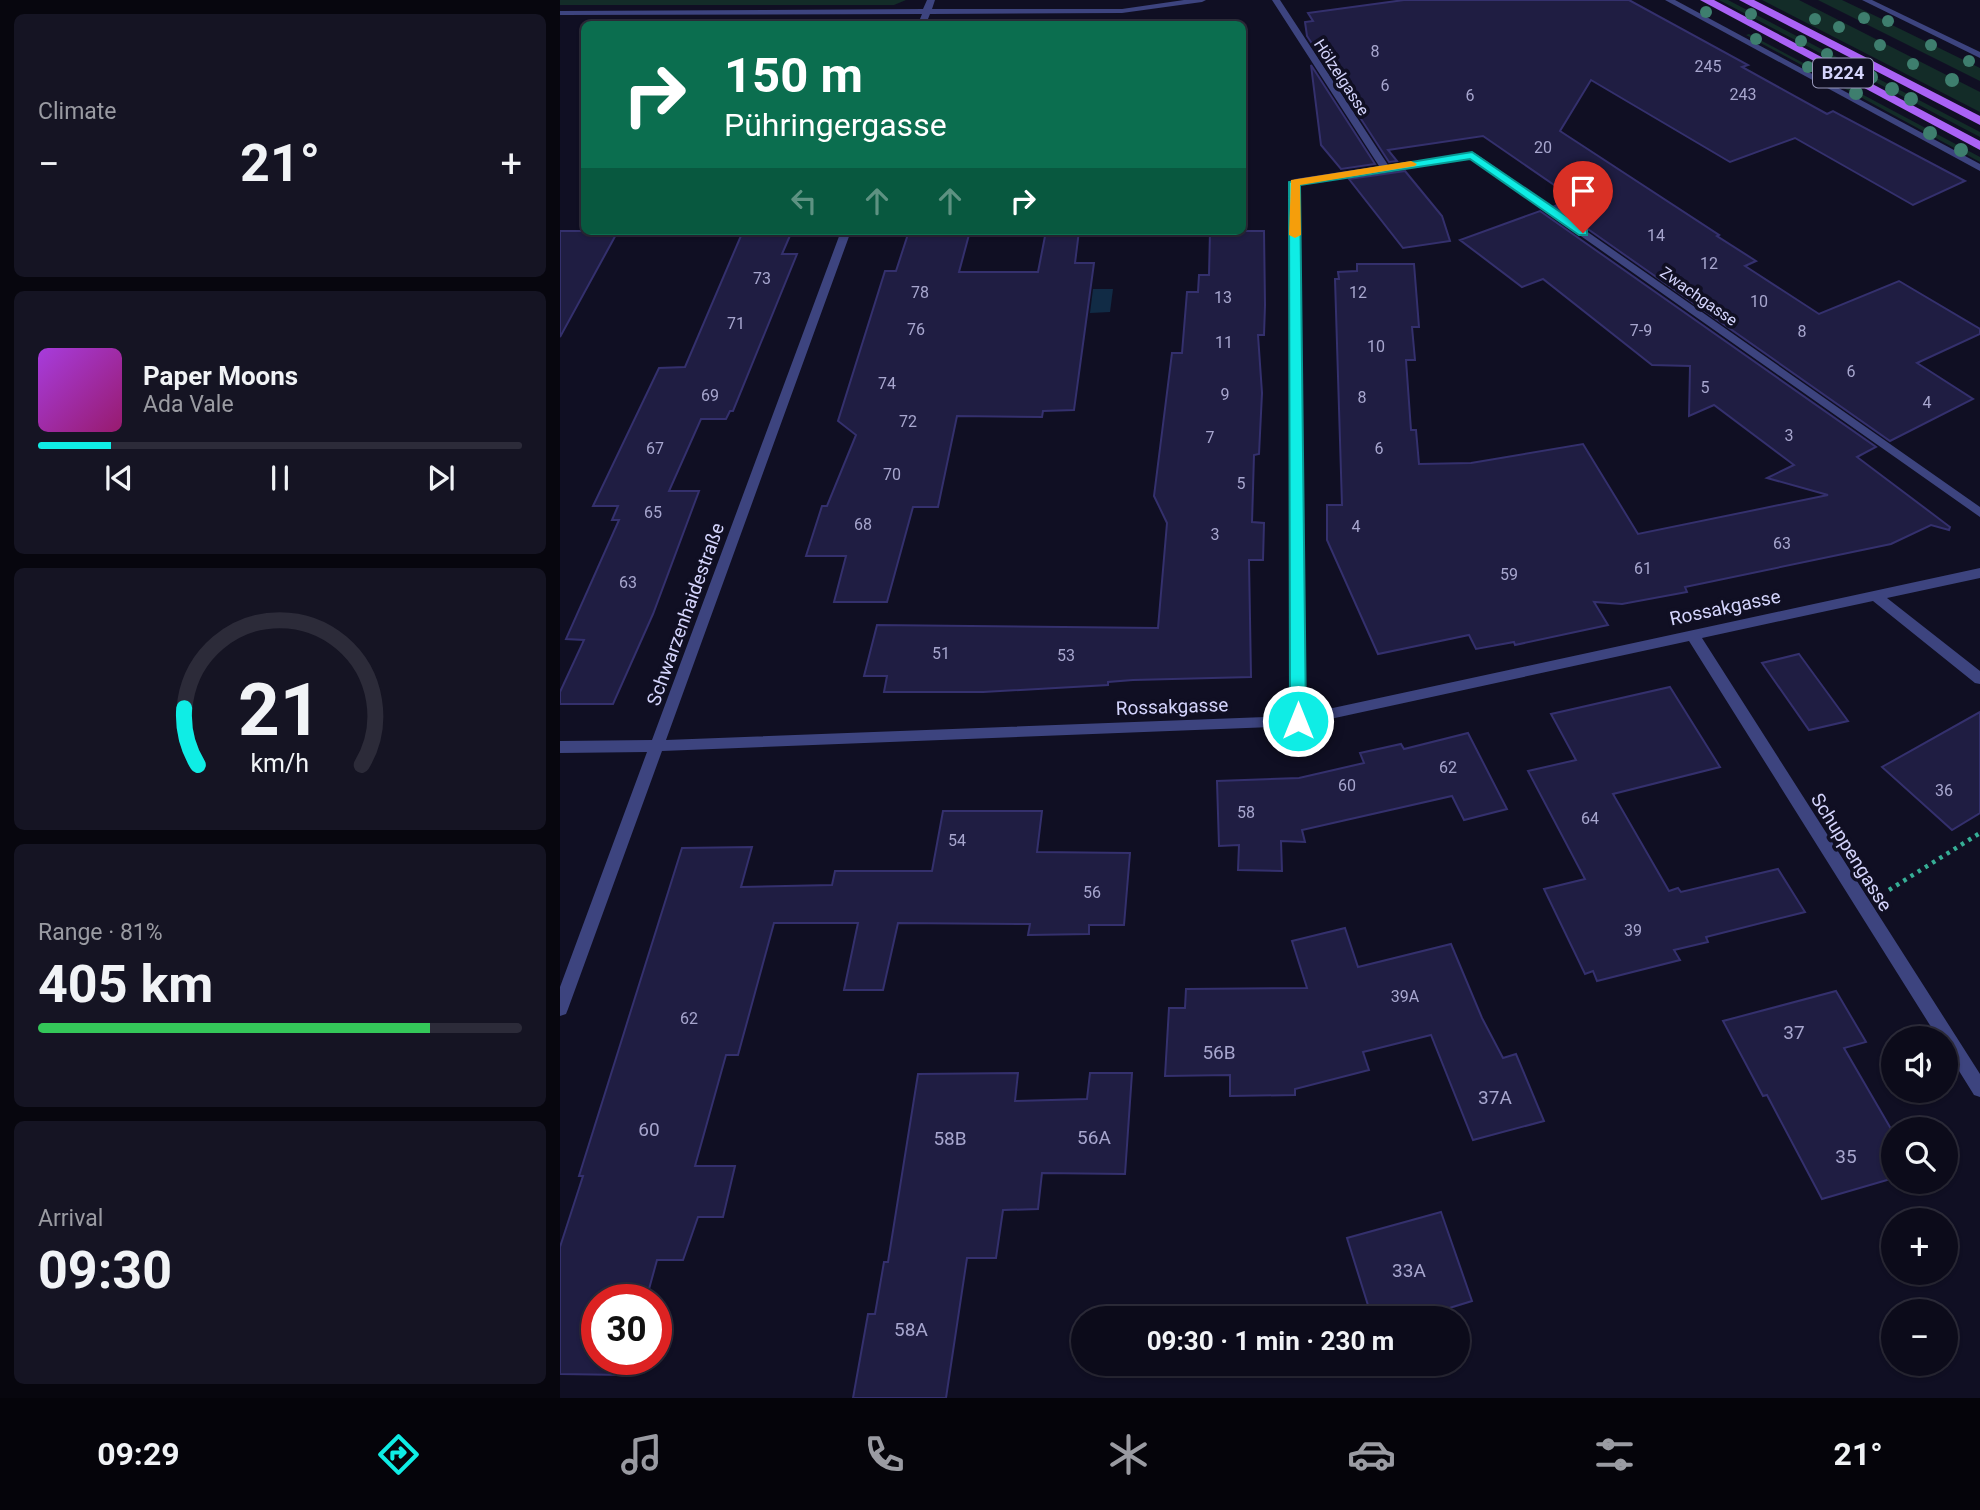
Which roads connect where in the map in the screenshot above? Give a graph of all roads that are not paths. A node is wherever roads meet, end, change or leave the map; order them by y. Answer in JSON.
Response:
{"nodes":[{"id":1,"x":931,"y":0,"type":"edge"},
{"id":2,"x":1202,"y":0,"type":"edge"},
{"id":3,"x":1276,"y":0,"type":"edge"},
{"id":4,"x":1669,"y":0,"type":"edge"},
{"id":5,"x":1706,"y":0,"type":"edge"},
{"id":6,"x":1745,"y":0,"type":"edge"},
{"id":7,"x":1866,"y":0,"type":"edge"},
{"id":8,"x":560,"y":13,"type":"edge"},
{"id":9,"x":926,"y":13,"type":"junction"},
{"id":10,"x":923,"y":21,"type":"edge"},
{"id":11,"x":1980,"y":55,"type":"edge"},
{"id":12,"x":1980,"y":121,"type":"edge"},
{"id":13,"x":1980,"y":146,"type":"edge"},
{"id":14,"x":1385,"y":168,"type":"junction"},
{"id":15,"x":1980,"y":168,"type":"edge"},
{"id":16,"x":845,"y":235,"type":"edge"},
{"id":17,"x":1980,"y":513,"type":"edge"},
{"id":18,"x":1980,"y":573,"type":"edge"},
{"id":19,"x":1875,"y":595,"type":"junction"},
{"id":20,"x":1692,"y":634,"type":"junction"},
{"id":21,"x":1980,"y":678,"type":"edge"},
{"id":22,"x":1298,"y":721,"type":"junction"},
{"id":23,"x":657,"y":746,"type":"junction"},
{"id":24,"x":560,"y":747,"type":"edge"},
{"id":25,"x":560,"y":1009,"type":"edge"},
{"id":26,"x":1980,"y":1088,"type":"edge"}],
"edges":[{"from":1,"to":9,"type":"street"},
{"from":2,"to":9,"type":"street"},
{"from":3,"to":14,"type":"street","name":"Hölzelgasse"},
{"from":4,"to":15,"type":"street"},
{"from":5,"to":13,"type":"main road","number":"B224"},
{"from":6,"to":12,"type":"main road","number":"B224"},
{"from":7,"to":11,"type":"street"},
{"from":8,"to":9,"type":"street"},
{"from":9,"to":10,"type":"street"},
{"from":14,"to":17,"type":"street","name":"Zwachgasse"},
{"from":14,"to":22,"type":"street","name":"Zwachgasse"},
{"from":16,"to":23,"type":"street","name":"Schwarzenhaidestraße"},
{"from":18,"to":19,"type":"street","name":"Rossakgasse"},
{"from":19,"to":20,"type":"street","name":"Rossakgasse"},
{"from":19,"to":21,"type":"street"},
{"from":20,"to":22,"type":"street","name":"Rossakgasse"},
{"from":20,"to":26,"type":"street","name":"Schuppengasse"},
{"from":22,"to":23,"type":"street","name":"Rossakgasse"},
{"from":23,"to":24,"type":"street","name":"Rossakgasse"},
{"from":23,"to":25,"type":"street","name":"Schwarzenhaidestraße"}]}
